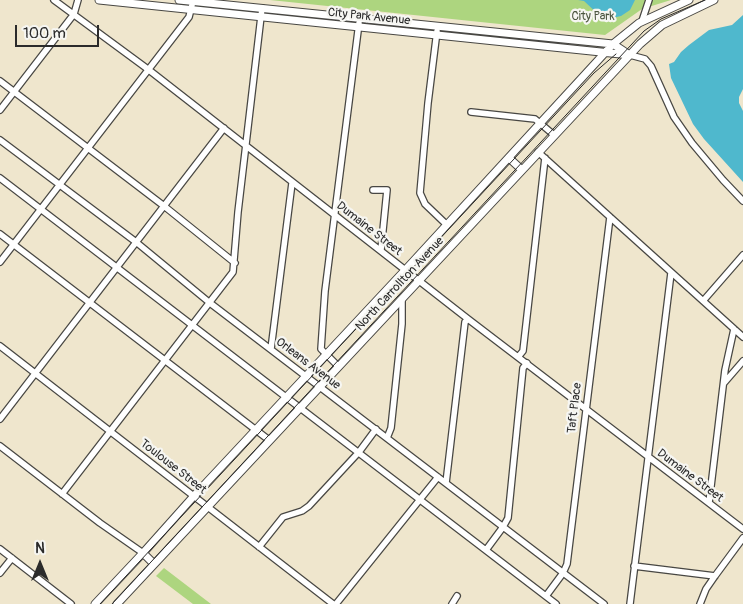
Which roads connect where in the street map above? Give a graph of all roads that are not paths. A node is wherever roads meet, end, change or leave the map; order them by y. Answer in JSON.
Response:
{"nodes":[{"id":1,"x":54,"y":0,"type":"edge"},
{"id":2,"x":78,"y":0,"type":"edge"},
{"id":3,"x":99,"y":0,"type":"edge"},
{"id":4,"x":179,"y":0,"type":"edge"},
{"id":5,"x":650,"y":0,"type":"edge"},
{"id":6,"x":690,"y":0,"type":"edge"},
{"id":7,"x":714,"y":0,"type":"edge"},
{"id":8,"x":193,"y":2,"type":"junction"},
{"id":9,"x":262,"y":8,"type":"junction"},
{"id":10,"x":192,"y":10,"type":"junction"},
{"id":11,"x":74,"y":14,"type":"junction"},
{"id":12,"x":261,"y":17,"type":"junction"},
{"id":13,"x":360,"y":19,"type":"junction"},
{"id":14,"x":642,"y":21,"type":"junction"},
{"id":15,"x":358,"y":27,"type":"junction"},
{"id":16,"x":437,"y":27,"type":"junction"},
{"id":17,"x":436,"y":35,"type":"junction"},
{"id":18,"x":613,"y":44,"type":"junction"},
{"id":19,"x":606,"y":53,"type":"junction"},
{"id":20,"x":630,"y":55,"type":"junction"},
{"id":21,"x":149,"y":70,"type":"junction"},
{"id":22,"x":0,"y":81,"type":"edge"},
{"id":23,"x":14,"y":92,"type":"junction"},
{"id":24,"x":0,"y":110,"type":"edge"},
{"id":25,"x":471,"y":112,"type":"dead end"},
{"id":26,"x":541,"y":124,"type":"junction"},
{"id":27,"x":224,"y":128,"type":"junction"},
{"id":28,"x":554,"y":135,"type":"junction"},
{"id":29,"x":0,"y":140,"type":"edge"},
{"id":30,"x":246,"y":147,"type":"junction"},
{"id":31,"x":88,"y":150,"type":"junction"},
{"id":32,"x":538,"y":152,"type":"junction"},
{"id":33,"x":509,"y":158,"type":"junction"},
{"id":34,"x":545,"y":158,"type":"junction"},
{"id":35,"x":522,"y":170,"type":"junction"},
{"id":36,"x":0,"y":178,"type":"edge"},
{"id":37,"x":292,"y":183,"type":"junction"},
{"id":38,"x":59,"y":185,"type":"junction"},
{"id":39,"x":373,"y":190,"type":"dead end"},
{"id":40,"x":743,"y":201,"type":"edge"},
{"id":41,"x":164,"y":206,"type":"junction"},
{"id":42,"x":41,"y":209,"type":"junction"},
{"id":43,"x":335,"y":214,"type":"junction"},
{"id":44,"x":610,"y":217,"type":"junction"},
{"id":45,"x":447,"y":224,"type":"junction"},
{"id":46,"x":0,"y":234,"type":"edge"},
{"id":47,"x":136,"y":242,"type":"junction"},
{"id":48,"x":14,"y":244,"type":"junction"},
{"id":49,"x":381,"y":250,"type":"junction"},
{"id":50,"x":743,"y":255,"type":"edge"},
{"id":51,"x":0,"y":262,"type":"edge"},
{"id":52,"x":235,"y":263,"type":"junction"},
{"id":53,"x":117,"y":267,"type":"junction"},
{"id":54,"x":406,"y":270,"type":"junction"},
{"id":55,"x":671,"y":272,"type":"junction"},
{"id":56,"x":419,"y":280,"type":"junction"},
{"id":57,"x":402,"y":299,"type":"junction"},
{"id":58,"x":703,"y":301,"type":"junction"},
{"id":59,"x":90,"y":302,"type":"junction"},
{"id":60,"x":210,"y":302,"type":"junction"},
{"id":61,"x":468,"y":319,"type":"junction"},
{"id":62,"x":193,"y":324,"type":"junction"},
{"id":63,"x":734,"y":329,"type":"junction"},
{"id":64,"x":743,"y":337,"type":"edge"},
{"id":65,"x":0,"y":346,"type":"edge"},
{"id":66,"x":271,"y":349,"type":"junction"},
{"id":67,"x":326,"y":354,"type":"junction"},
{"id":68,"x":518,"y":357,"type":"junction"},
{"id":69,"x":166,"y":359,"type":"junction"},
{"id":70,"x":743,"y":362,"type":"edge"},
{"id":71,"x":527,"y":363,"type":"junction"},
{"id":72,"x":338,"y":366,"type":"junction"},
{"id":73,"x":36,"y":373,"type":"junction"},
{"id":74,"x":305,"y":375,"type":"junction"},
{"id":75,"x":724,"y":383,"type":"junction"},
{"id":76,"x":320,"y":386,"type":"junction"},
{"id":77,"x":286,"y":396,"type":"junction"},
{"id":78,"x":300,"y":407,"type":"junction"},
{"id":79,"x":585,"y":407,"type":"junction"},
{"id":80,"x":0,"y":419,"type":"edge"},
{"id":81,"x":256,"y":429,"type":"junction"},
{"id":82,"x":376,"y":429,"type":"junction"},
{"id":83,"x":110,"y":431,"type":"junction"},
{"id":84,"x":387,"y":438,"type":"junction"},
{"id":85,"x":269,"y":440,"type":"junction"},
{"id":86,"x":0,"y":446,"type":"edge"},
{"id":87,"x":358,"y":452,"type":"junction"},
{"id":88,"x":648,"y":457,"type":"junction"},
{"id":89,"x":438,"y":477,"type":"junction"},
{"id":90,"x":446,"y":483,"type":"junction"},
{"id":91,"x":62,"y":494,"type":"junction"},
{"id":92,"x":193,"y":496,"type":"junction"},
{"id":93,"x":420,"y":500,"type":"junction"},
{"id":94,"x":709,"y":503,"type":"junction"},
{"id":95,"x":207,"y":507,"type":"junction"},
{"id":96,"x":503,"y":527,"type":"junction"},
{"id":97,"x":743,"y":528,"type":"edge"},
{"id":98,"x":743,"y":538,"type":"edge"},
{"id":99,"x":259,"y":546,"type":"junction"},
{"id":100,"x":0,"y":549,"type":"edge"},
{"id":101,"x":486,"y":550,"type":"junction"},
{"id":102,"x":144,"y":554,"type":"junction"},
{"id":103,"x":12,"y":558,"type":"junction"},
{"id":104,"x":154,"y":564,"type":"junction"},
{"id":105,"x":634,"y":566,"type":"junction"},
{"id":106,"x":0,"y":573,"type":"edge"},
{"id":107,"x":563,"y":573,"type":"junction"},
{"id":108,"x":714,"y":576,"type":"junction"},
{"id":109,"x":457,"y":596,"type":"dead end"},
{"id":110,"x":546,"y":596,"type":"junction"},
{"id":111,"x":71,"y":604,"type":"edge"},
{"id":112,"x":95,"y":604,"type":"edge"},
{"id":113,"x":117,"y":604,"type":"edge"},
{"id":114,"x":334,"y":604,"type":"edge"},
{"id":115,"x":452,"y":604,"type":"edge"},
{"id":116,"x":556,"y":604,"type":"edge"},
{"id":117,"x":604,"y":604,"type":"edge"},
{"id":118,"x":630,"y":604,"type":"edge"},
{"id":119,"x":700,"y":604,"type":"edge"}],
"edges":[{"from":1,"to":11,"type":"street","name":"Dumaine Street"},
{"from":2,"to":11,"type":"street"},
{"from":3,"to":10,"type":"main road","name":"City Park Avenue"},
{"from":4,"to":8,"type":"main road","name":"City Park Avenue"},
{"from":5,"to":14,"type":"street"},
{"from":6,"to":14,"type":"main road","name":"North Carrollton Avenue"},
{"from":7,"to":20,"type":"main road","name":"North Carrollton Avenue"},
{"from":8,"to":9,"type":"main road","name":"City Park Avenue"},
{"from":8,"to":10,"type":"street"},
{"from":9,"to":12,"type":"street"},
{"from":9,"to":13,"type":"main road","name":"City Park Avenue"},
{"from":10,"to":12,"type":"main road","name":"City Park Avenue"},
{"from":10,"to":21,"type":"street"},
{"from":11,"to":21,"type":"street","name":"Dumaine Street"},
{"from":11,"to":23,"type":"street"},
{"from":12,"to":15,"type":"main road","name":"City Park Avenue"},
{"from":12,"to":30,"type":"street"},
{"from":13,"to":15,"type":"street"},
{"from":13,"to":16,"type":"main road","name":"City Park Avenue"},
{"from":14,"to":18,"type":"main road","name":"North Carrollton Avenue"},
{"from":15,"to":17,"type":"main road","name":"City Park Avenue"},
{"from":15,"to":43,"type":"street"},
{"from":16,"to":17,"type":"street"},
{"from":16,"to":18,"type":"main road","name":"City Park Avenue"},
{"from":17,"to":19,"type":"main road","name":"City Park Avenue"},
{"from":17,"to":45,"type":"street"},
{"from":18,"to":19,"type":"main road","name":"North Carrollton Avenue"},
{"from":18,"to":20,"type":"main road"},
{"from":19,"to":20,"type":"main road","name":"City Park Avenue"},
{"from":19,"to":26,"type":"main road","name":"North Carrollton Avenue"},
{"from":20,"to":28,"type":"main road","name":"North Carrollton Avenue"},
{"from":20,"to":40,"type":"street"},
{"from":21,"to":27,"type":"street","name":"Dumaine Street"},
{"from":21,"to":31,"type":"street"},
{"from":22,"to":23,"type":"street"},
{"from":23,"to":24,"type":"street"},
{"from":23,"to":31,"type":"street"},
{"from":25,"to":26,"type":"street"},
{"from":26,"to":28,"type":"street"},
{"from":26,"to":33,"type":"main road","name":"North Carrollton Avenue"},
{"from":27,"to":30,"type":"street","name":"Dumaine Street"},
{"from":27,"to":41,"type":"street"},
{"from":28,"to":32,"type":"main road","name":"North Carrollton Avenue"},
{"from":29,"to":38,"type":"street","name":"Orleans Avenue"},
{"from":30,"to":37,"type":"street","name":"Dumaine Street"},
{"from":30,"to":52,"type":"street"},
{"from":31,"to":38,"type":"street"},
{"from":31,"to":41,"type":"street"},
{"from":32,"to":34,"type":"street"},
{"from":32,"to":35,"type":"main road","name":"North Carrollton Avenue"},
{"from":33,"to":35,"type":"main road"},
{"from":33,"to":45,"type":"main road","name":"North Carrollton Avenue"},
{"from":34,"to":44,"type":"street"},
{"from":34,"to":68,"type":"street"},
{"from":35,"to":56,"type":"main road","name":"North Carrollton Avenue"},
{"from":36,"to":42,"type":"street"},
{"from":37,"to":43,"type":"street","name":"Dumaine Street"},
{"from":37,"to":66,"type":"street"},
{"from":38,"to":42,"type":"street"},
{"from":38,"to":47,"type":"street","name":"Orleans Avenue"},
{"from":39,"to":49,"type":"street"},
{"from":41,"to":47,"type":"street"},
{"from":41,"to":52,"type":"street"},
{"from":42,"to":48,"type":"street"},
{"from":42,"to":53,"type":"street"},
{"from":43,"to":49,"type":"street","name":"Dumaine Street"},
{"from":43,"to":67,"type":"street"},
{"from":44,"to":55,"type":"street"},
{"from":44,"to":79,"type":"street","name":"Taft Place"},
{"from":45,"to":54,"type":"main road","name":"North Carrollton Avenue"},
{"from":46,"to":48,"type":"street"},
{"from":47,"to":53,"type":"street"},
{"from":47,"to":60,"type":"street","name":"Orleans Avenue"},
{"from":48,"to":51,"type":"street"},
{"from":48,"to":59,"type":"street"},
{"from":49,"to":54,"type":"street","name":"Dumaine Street"},
{"from":50,"to":58,"type":"street"},
{"from":52,"to":60,"type":"street"},
{"from":53,"to":59,"type":"street"},
{"from":53,"to":62,"type":"street"},
{"from":54,"to":56,"type":"street","name":"Dumaine Street"},
{"from":54,"to":67,"type":"main road","name":"North Carrollton Avenue"},
{"from":55,"to":58,"type":"street"},
{"from":55,"to":88,"type":"street"},
{"from":56,"to":57,"type":"main road","name":"North Carrollton Avenue"},
{"from":56,"to":61,"type":"street","name":"Dumaine Street"},
{"from":57,"to":72,"type":"main road","name":"North Carrollton Avenue"},
{"from":57,"to":84,"type":"street"},
{"from":58,"to":63,"type":"street"},
{"from":59,"to":69,"type":"street"},
{"from":59,"to":73,"type":"street"},
{"from":60,"to":62,"type":"street"},
{"from":60,"to":66,"type":"street","name":"Orleans Avenue"},
{"from":61,"to":68,"type":"street","name":"Dumaine Street"},
{"from":61,"to":90,"type":"street"},
{"from":62,"to":69,"type":"street"},
{"from":62,"to":77,"type":"street"},
{"from":63,"to":64,"type":"street"},
{"from":63,"to":75,"type":"street"},
{"from":65,"to":73,"type":"street","name":"Toulouse Street"},
{"from":66,"to":74,"type":"street","name":"Orleans Avenue"},
{"from":67,"to":72,"type":"street"},
{"from":67,"to":74,"type":"main road","name":"North Carrollton Avenue"},
{"from":68,"to":71,"type":"street","name":"Dumaine Street"},
{"from":69,"to":81,"type":"street"},
{"from":69,"to":83,"type":"street"},
{"from":70,"to":75,"type":"street"},
{"from":71,"to":79,"type":"street","name":"Dumaine Street"},
{"from":71,"to":96,"type":"street"},
{"from":72,"to":76,"type":"main road","name":"North Carrollton Avenue"},
{"from":73,"to":80,"type":"street"},
{"from":73,"to":83,"type":"street","name":"Toulouse Street"},
{"from":74,"to":76,"type":"street","name":"Orleans Avenue"},
{"from":74,"to":77,"type":"main road","name":"North Carrollton Avenue"},
{"from":75,"to":94,"type":"street"},
{"from":76,"to":78,"type":"main road","name":"North Carrollton Avenue"},
{"from":76,"to":82,"type":"street","name":"Orleans Avenue"},
{"from":77,"to":78,"type":"street"},
{"from":77,"to":81,"type":"main road","name":"North Carrollton Avenue"},
{"from":78,"to":85,"type":"main road","name":"North Carrollton Avenue"},
{"from":78,"to":87,"type":"street"},
{"from":79,"to":88,"type":"street","name":"Dumaine Street"},
{"from":79,"to":107,"type":"street","name":"Taft Place"},
{"from":81,"to":85,"type":"street"},
{"from":81,"to":92,"type":"main road","name":"North Carrollton Avenue"},
{"from":82,"to":84,"type":"street","name":"Orleans Avenue"},
{"from":82,"to":87,"type":"street"},
{"from":83,"to":91,"type":"street"},
{"from":83,"to":92,"type":"street","name":"Toulouse Street"},
{"from":84,"to":89,"type":"street","name":"Orleans Avenue"},
{"from":85,"to":95,"type":"main road","name":"North Carrollton Avenue"},
{"from":86,"to":91,"type":"street"},
{"from":87,"to":93,"type":"street"},
{"from":87,"to":99,"type":"street"},
{"from":88,"to":94,"type":"street","name":"Dumaine Street"},
{"from":88,"to":105,"type":"street"},
{"from":89,"to":90,"type":"street","name":"Orleans Avenue"},
{"from":89,"to":93,"type":"street"},
{"from":90,"to":96,"type":"street","name":"Orleans Avenue"},
{"from":91,"to":102,"type":"street"},
{"from":92,"to":95,"type":"street","name":"Toulouse Street"},
{"from":92,"to":102,"type":"main road","name":"North Carrollton Avenue"},
{"from":93,"to":101,"type":"street"},
{"from":93,"to":114,"type":"street"},
{"from":94,"to":97,"type":"street","name":"Dumaine Street"},
{"from":95,"to":99,"type":"street","name":"Toulouse Street"},
{"from":95,"to":104,"type":"main road","name":"North Carrollton Avenue"},
{"from":96,"to":101,"type":"street"},
{"from":96,"to":107,"type":"street","name":"Orleans Avenue"},
{"from":98,"to":108,"type":"street"},
{"from":99,"to":114,"type":"street","name":"Toulouse Street"},
{"from":100,"to":103,"type":"street"},
{"from":101,"to":110,"type":"street"},
{"from":102,"to":104,"type":"main road"},
{"from":102,"to":112,"type":"main road","name":"North Carrollton Avenue"},
{"from":103,"to":106,"type":"street"},
{"from":103,"to":111,"type":"street"},
{"from":104,"to":113,"type":"main road","name":"North Carrollton Avenue"},
{"from":105,"to":108,"type":"street"},
{"from":105,"to":118,"type":"street"},
{"from":107,"to":110,"type":"street","name":"Taft Place"},
{"from":107,"to":117,"type":"street","name":"Orleans Avenue"},
{"from":108,"to":119,"type":"street"},
{"from":109,"to":115,"type":"street"},
{"from":110,"to":116,"type":"street"}]}
